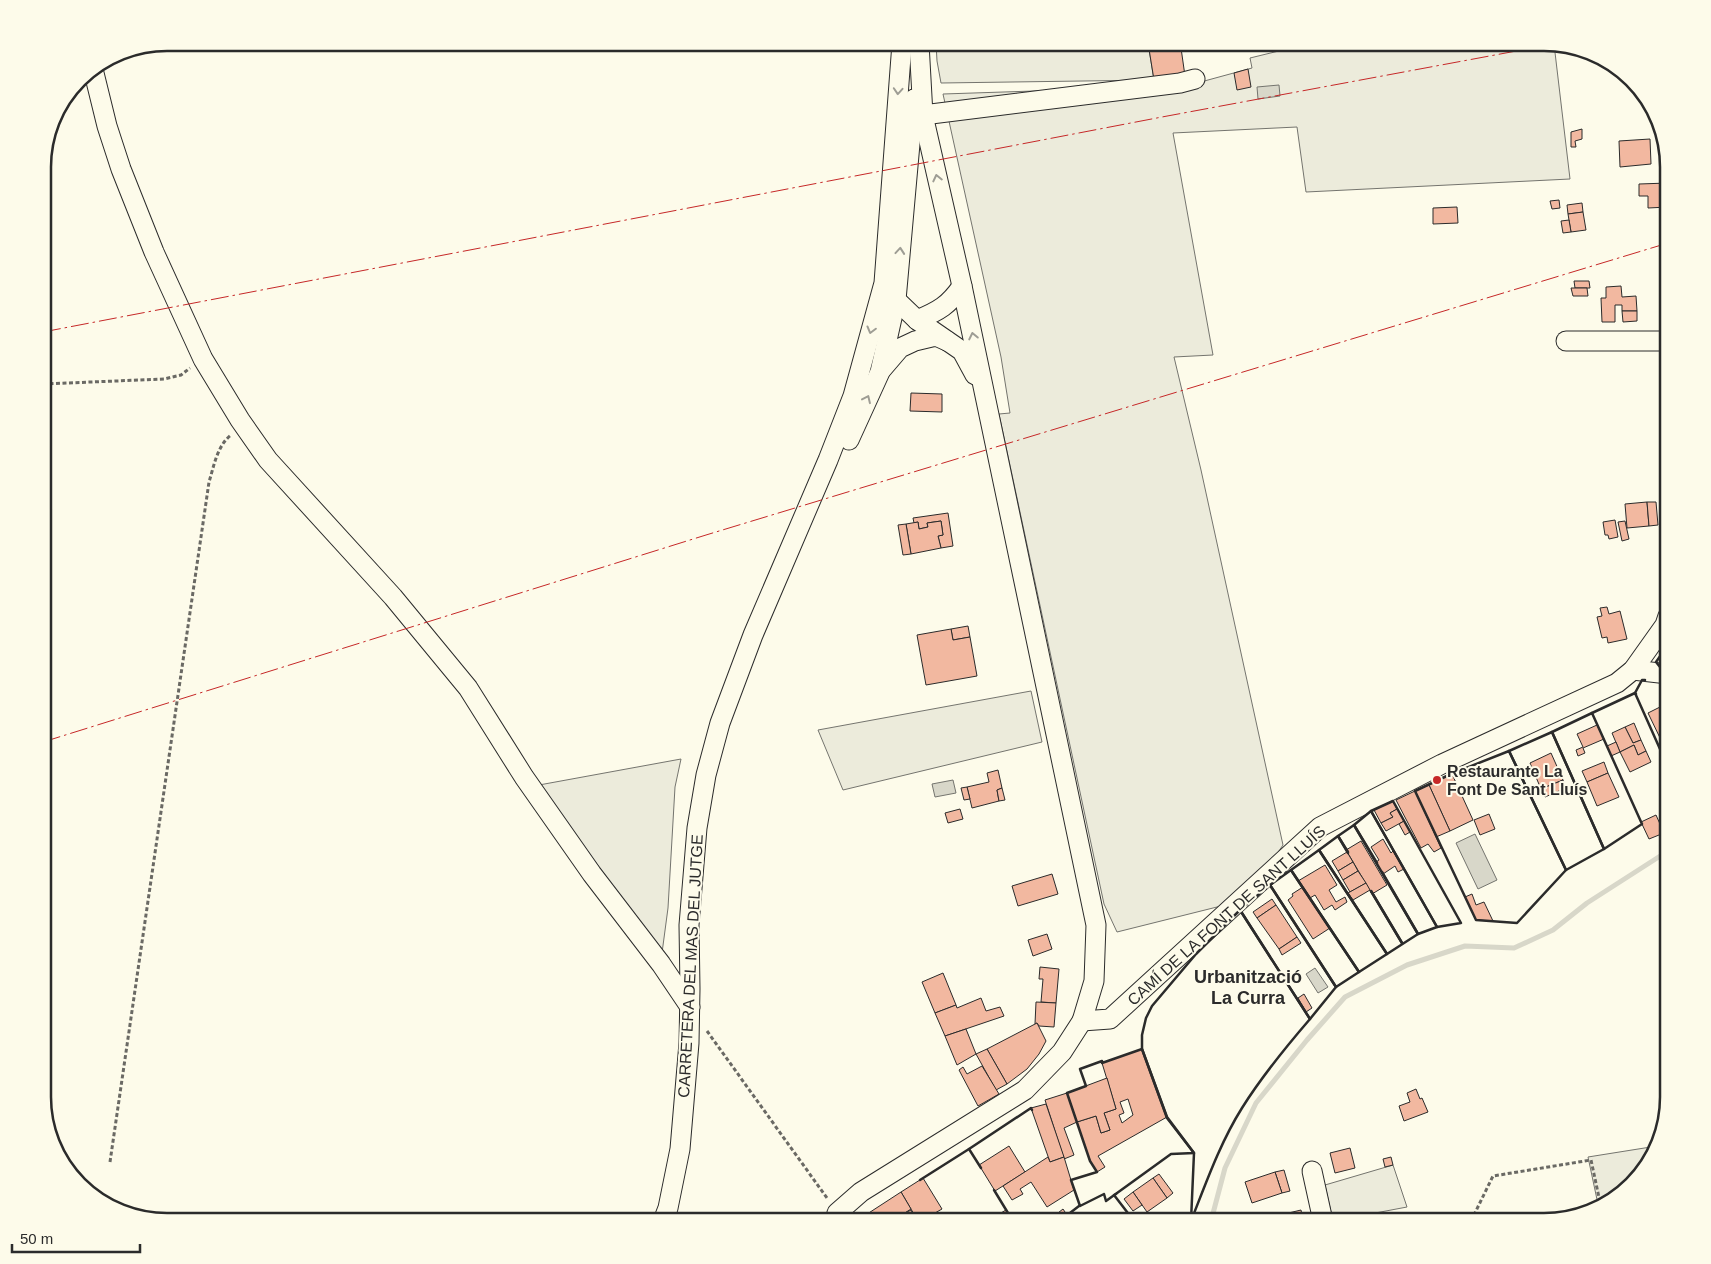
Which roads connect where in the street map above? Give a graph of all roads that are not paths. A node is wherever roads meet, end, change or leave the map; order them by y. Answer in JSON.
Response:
{"nodes":[{"id":1,"x":901,"y":51,"type":"edge"},
{"id":2,"x":919,"y":51,"type":"edge"},
{"id":3,"x":920,"y":51,"type":"edge"},
{"id":4,"x":94,"y":78,"type":"edge"},
{"id":5,"x":1195,"y":79,"type":"dead end"},
{"id":6,"x":923,"y":115,"type":"junction"},
{"id":7,"x":884,"y":283,"type":"junction"},
{"id":8,"x":962,"y":286,"type":"junction"},
{"id":9,"x":896,"y":300,"type":"junction"},
{"id":10,"x":918,"y":320,"type":"junction"},
{"id":11,"x":1566,"y":341,"type":"dead end"},
{"id":12,"x":1660,"y":341,"type":"edge"},
{"id":13,"x":949,"y":342,"type":"junction"},
{"id":14,"x":880,"y":372,"type":"junction"},
{"id":15,"x":987,"y":401,"type":"junction"},
{"id":16,"x":768,"y":600,"type":"junction"},
{"id":17,"x":1660,"y":632,"type":"edge"},
{"id":18,"x":1633,"y":670,"type":"junction"},
{"id":19,"x":1660,"y":673,"type":"edge"},
{"id":20,"x":690,"y":1007,"type":"junction"},
{"id":21,"x":1082,"y":1021,"type":"junction"},
{"id":22,"x":1312,"y":1171,"type":"dead end"},
{"id":23,"x":667,"y":1213,"type":"edge"},
{"id":24,"x":840,"y":1213,"type":"edge"},
{"id":25,"x":1320,"y":1213,"type":"edge"}],
"edges":[{"from":1,"to":7,"type":"street","one_way":true},
{"from":9,"to":2,"type":"street","one_way":true},
{"from":3,"to":6,"type":"street"},
{"from":4,"to":20,"type":"street"},
{"from":5,"to":6,"type":"street"},
{"from":8,"to":6,"type":"street","one_way":true},
{"from":7,"to":9,"type":"street"},
{"from":7,"to":16,"type":"street","one_way":true},
{"from":8,"to":10,"type":"street"},
{"from":15,"to":8,"type":"street","one_way":true},
{"from":9,"to":10,"type":"street"},
{"from":9,"to":14,"type":"street"},
{"from":10,"to":13,"type":"street"},
{"from":11,"to":12,"type":"street"},
{"from":13,"to":14,"type":"street"},
{"from":13,"to":15,"type":"street"},
{"from":16,"to":14,"type":"street","one_way":true},
{"from":15,"to":21,"type":"street"},
{"from":16,"to":20,"type":"street","name":"CARRETERA DEL MAS DEL JUTGE"},
{"from":17,"to":18,"type":"street","name":"CAMÍ DE LA FONT DE SANT LLUÍS"},
{"from":18,"to":19,"type":"street"},
{"from":18,"to":21,"type":"street","name":"CAMÍ DE LA FONT DE SANT LLUÍS"},
{"from":20,"to":23,"type":"street","name":"CARRETERA DEL MAS DEL JUTGE"},
{"from":21,"to":24,"type":"street"},
{"from":22,"to":25,"type":"street"}]}
